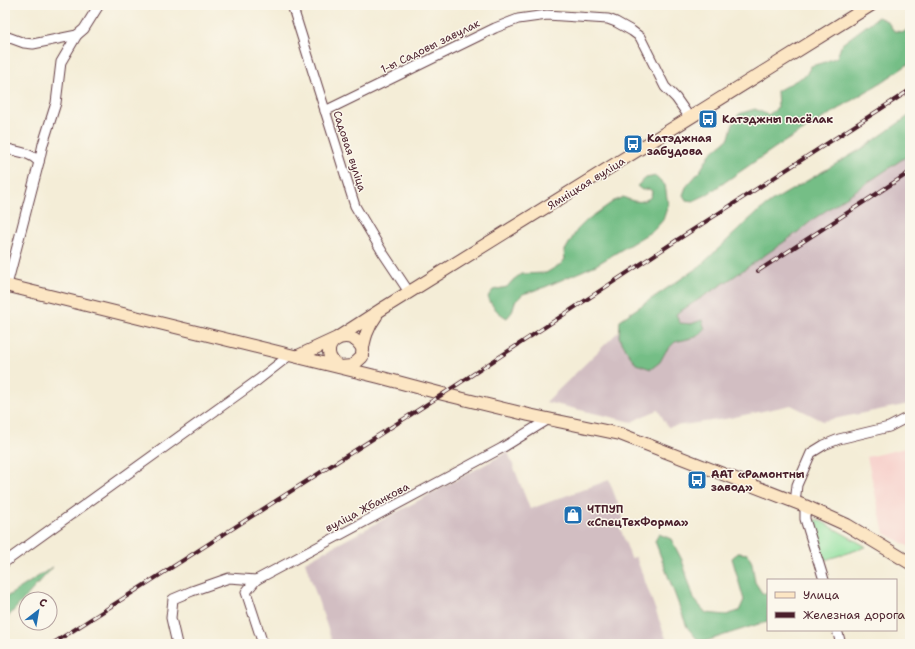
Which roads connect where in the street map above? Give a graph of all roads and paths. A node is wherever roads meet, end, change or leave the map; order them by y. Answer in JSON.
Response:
{"nodes":[{"id":1,"x":99,"y":5,"type":"edge"},
{"id":2,"x":292,"y":5,"type":"edge"},
{"id":3,"x":870,"y":5,"type":"edge"},
{"id":4,"x":77,"y":35,"type":"junction"},
{"id":5,"x":5,"y":36,"type":"edge"},
{"id":6,"x":325,"y":111,"type":"junction"},
{"id":7,"x":690,"y":118,"type":"junction"},
{"id":8,"x":5,"y":148,"type":"edge"},
{"id":9,"x":39,"y":162,"type":"junction"},
{"id":10,"x":6,"y":285,"type":"edge"},
{"id":11,"x":409,"y":292,"type":"junction"},
{"id":12,"x":382,"y":309,"type":"junction"},
{"id":13,"x":337,"y":338,"type":"junction"},
{"id":14,"x":362,"y":353,"type":"junction"},
{"id":15,"x":294,"y":356,"type":"junction"},
{"id":16,"x":340,"y":367,"type":"junction"},
{"id":17,"x":379,"y":377,"type":"junction"},
{"id":18,"x":910,"y":416,"type":"edge"},
{"id":19,"x":549,"y":419,"type":"junction"},
{"id":20,"x":800,"y":504,"type":"junction"},
{"id":21,"x":5,"y":562,"type":"edge"},
{"id":22,"x":910,"y":563,"type":"edge"},
{"id":23,"x":824,"y":579,"type":"edge"},
{"id":24,"x":256,"y":580,"type":"junction"},
{"id":25,"x":838,"y":631,"type":"edge"},
{"id":26,"x":177,"y":644,"type":"edge"},
{"id":27,"x":263,"y":644,"type":"edge"},
{"id":28,"x":841,"y":644,"type":"edge"}],
"edges":[{"from":1,"to":4,"type":"street"},
{"from":2,"to":6,"type":"street","name":"Садовая вуліца"},
{"from":3,"to":7,"type":"main road","name":"Ямніцкая вуліца"},
{"from":4,"to":5,"type":"street"},
{"from":4,"to":9,"type":"street"},
{"from":6,"to":7,"type":"street","name":"1-ы Садовы завулак"},
{"from":6,"to":11,"type":"street","name":"Садовая вуліца"},
{"from":7,"to":11,"type":"main road","name":"Ямніцкая вуліца"},
{"from":8,"to":9,"type":"street"},
{"from":9,"to":10,"type":"street"},
{"from":10,"to":15,"type":"main road"},
{"from":11,"to":12,"type":"main road","name":"Ямніцкая вуліца"},
{"from":12,"to":13,"type":"main road","name":"Ямніцкая вуліца"},
{"from":12,"to":14,"type":"main road"},
{"from":13,"to":14,"type":"main road"},
{"from":13,"to":15,"type":"main road","name":"Ямніцкая вуліца"},
{"from":13,"to":16,"type":"main road"},
{"from":14,"to":16,"type":"main road"},
{"from":14,"to":17,"type":"main road"},
{"from":15,"to":16,"type":"main road"},
{"from":15,"to":21,"type":"street"},
{"from":16,"to":17,"type":"main road"},
{"from":17,"to":19,"type":"main road"},
{"from":18,"to":20,"type":"street"},
{"from":19,"to":20,"type":"main road"},
{"from":19,"to":24,"type":"street","name":"вуліца Жбанкова"},
{"from":20,"to":22,"type":"main road"},
{"from":20,"to":23,"type":"street"},
{"from":24,"to":26,"type":"street"},
{"from":24,"to":27,"type":"street"},
{"from":25,"to":28,"type":"street"}]}
